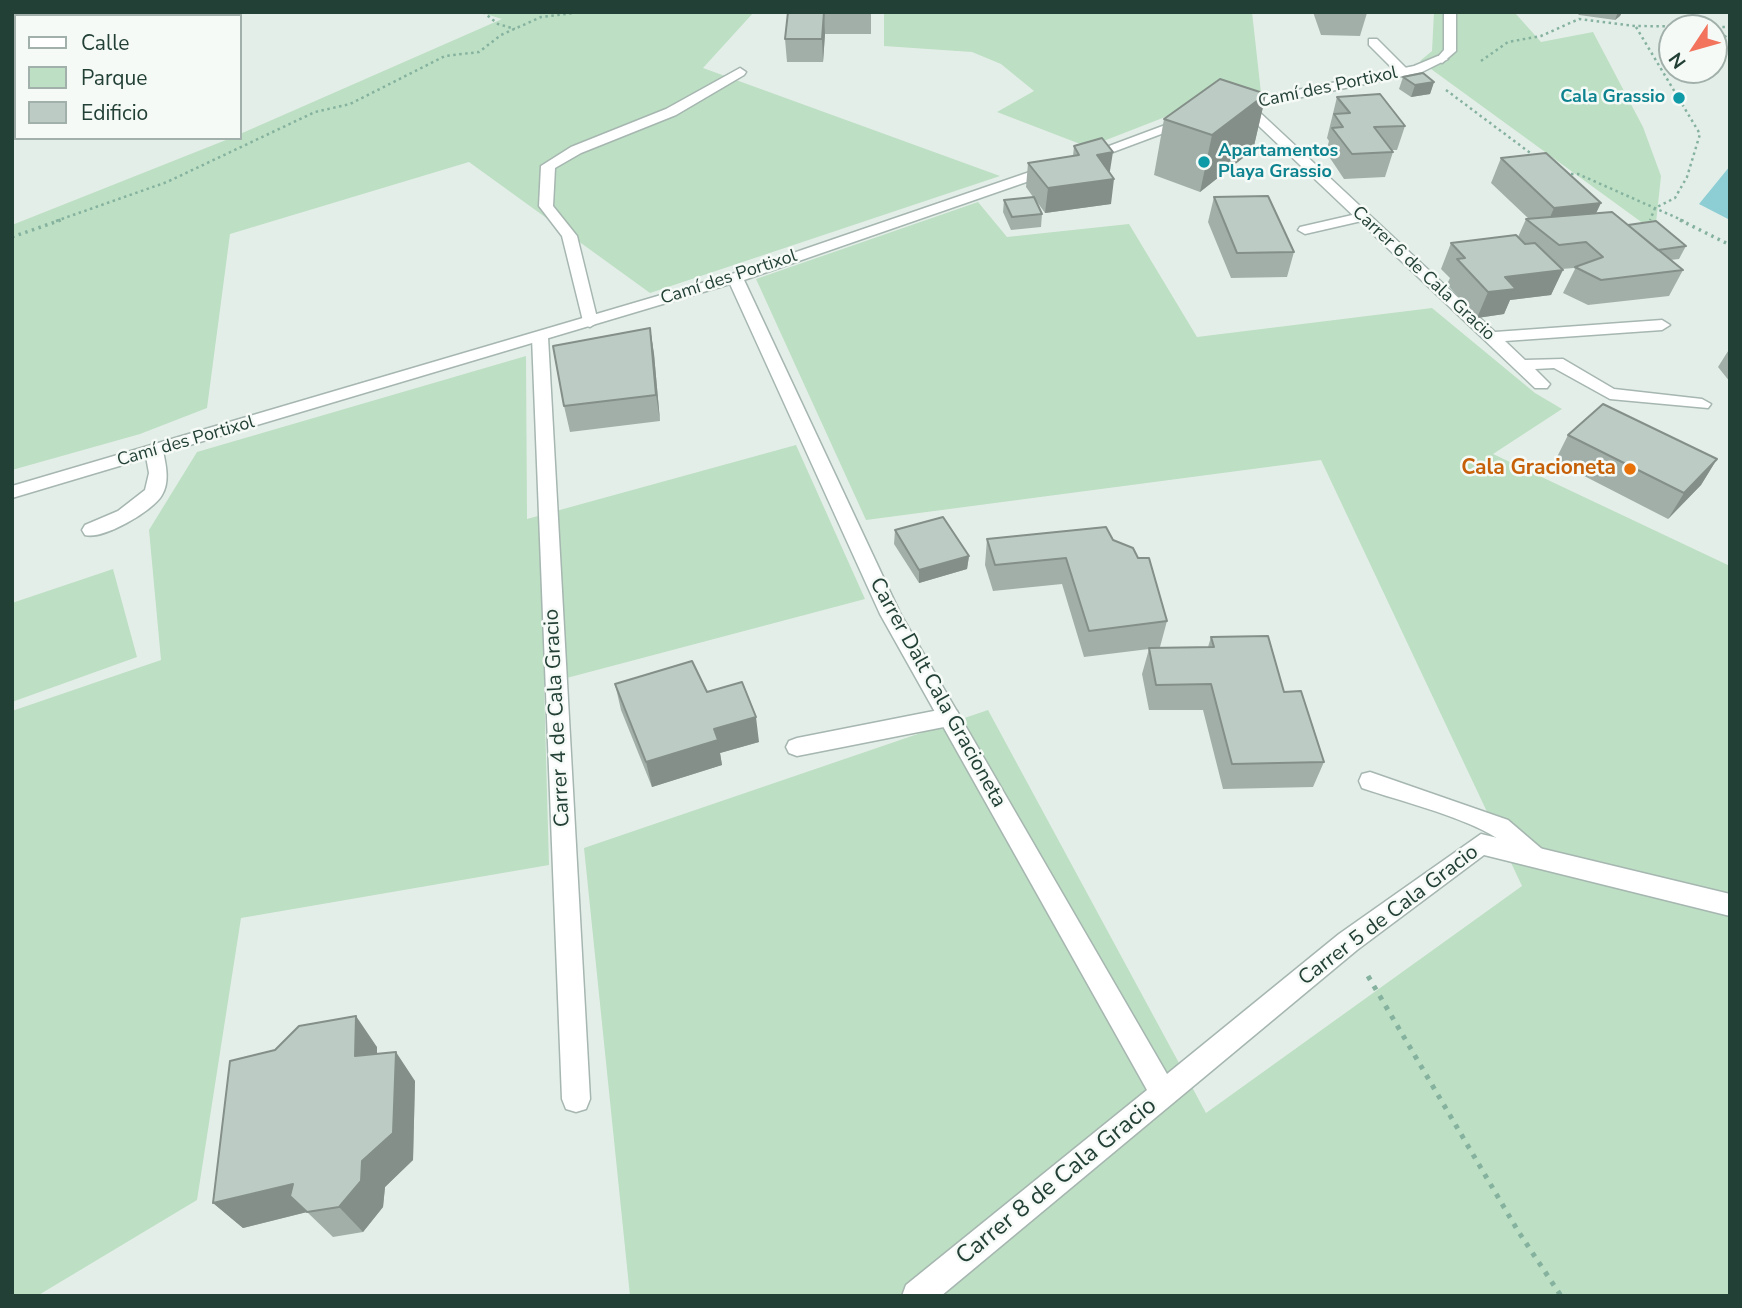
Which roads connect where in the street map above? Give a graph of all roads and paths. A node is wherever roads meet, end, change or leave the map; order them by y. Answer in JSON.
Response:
{"nodes":[{"id":1,"x":483,"y":12,"type":"edge"},
{"id":2,"x":581,"y":12,"type":"edge"},
{"id":3,"x":1450,"y":12,"type":"edge"},
{"id":4,"x":1658,"y":25,"type":"edge"},
{"id":5,"x":1635,"y":26,"type":"junction"},
{"id":6,"x":514,"y":29,"type":"junction"},
{"id":7,"x":1373,"y":42,"type":"dead end"},
{"id":8,"x":1479,"y":62,"type":"dead end"},
{"id":9,"x":1410,"y":70,"type":"junction"},
{"id":10,"x":740,"y":72,"type":"dead end"},
{"id":11,"x":1244,"y":105,"type":"junction"},
{"id":12,"x":1546,"y":165,"type":"edge"},
{"id":13,"x":1557,"y":174,"type":"edge"},
{"id":14,"x":1655,"y":208,"type":"junction"},
{"id":15,"x":1362,"y":217,"type":"junction"},
{"id":16,"x":1650,"y":220,"type":"edge"},
{"id":17,"x":1305,"y":230,"type":"dead end"},
{"id":18,"x":12,"y":237,"type":"edge"},
{"id":19,"x":1730,"y":245,"type":"edge"},
{"id":20,"x":735,"y":278,"type":"junction"},
{"id":21,"x":590,"y":322,"type":"junction"},
{"id":22,"x":1662,"y":325,"type":"dead end"},
{"id":23,"x":540,"y":337,"type":"junction"},
{"id":24,"x":1490,"y":337,"type":"junction"},
{"id":25,"x":1521,"y":365,"type":"junction"},
{"id":26,"x":1541,"y":384,"type":"dead end"},
{"id":27,"x":1702,"y":404,"type":"dead end"},
{"id":28,"x":154,"y":451,"type":"junction"},
{"id":29,"x":12,"y":492,"type":"edge"},
{"id":30,"x":92,"y":530,"type":"dead end"},
{"id":31,"x":949,"y":717,"type":"junction"},
{"id":32,"x":797,"y":747,"type":"dead end"},
{"id":33,"x":1370,"y":781,"type":"dead end"},
{"id":34,"x":1535,"y":857,"type":"junction"},
{"id":35,"x":1730,"y":905,"type":"edge"},
{"id":36,"x":1348,"y":942,"type":"junction"},
{"id":37,"x":1164,"y":1094,"type":"junction"},
{"id":38,"x":576,"y":1098,"type":"dead end"},
{"id":39,"x":917,"y":1296,"type":"edge"},
{"id":40,"x":1561,"y":1296,"type":"edge"}],
"edges":[{"from":1,"to":6,"type":"path"},
{"from":2,"to":6,"type":"path"},
{"from":3,"to":9,"type":"street","name":"Camí des Portixol"},
{"from":4,"to":5,"type":"path"},
{"from":5,"to":8,"type":"path"},
{"from":5,"to":14,"type":"path"},
{"from":6,"to":18,"type":"path"},
{"from":7,"to":9,"type":"street"},
{"from":9,"to":11,"type":"street","name":"Camí des Portixol"},
{"from":9,"to":12,"type":"path"},
{"from":10,"to":21,"type":"street"},
{"from":11,"to":15,"type":"street","name":"Carrer 6 de Cala Gracio"},
{"from":11,"to":20,"type":"street","name":"Camí des Portixol"},
{"from":13,"to":14,"type":"path"},
{"from":14,"to":16,"type":"path"},
{"from":14,"to":19,"type":"path"},
{"from":15,"to":17,"type":"street"},
{"from":15,"to":24,"type":"street","name":"Carrer 6 de Cala Gracio"},
{"from":20,"to":21,"type":"street","name":"Camí des Portixol"},
{"from":20,"to":31,"type":"street","name":"Carrer Dalt Cala Gracioneta"},
{"from":21,"to":23,"type":"street","name":"Camí des Portixol"},
{"from":22,"to":24,"type":"street"},
{"from":23,"to":28,"type":"street","name":"Camí des Portixol"},
{"from":23,"to":38,"type":"street","name":"Carrer 4 de Cala Gracio"},
{"from":24,"to":25,"type":"street","name":"Carrer 6 de Cala Gracio"},
{"from":25,"to":26,"type":"street","name":"Carrer 6 de Cala Gracio"},
{"from":25,"to":27,"type":"street"},
{"from":28,"to":29,"type":"street","name":"Camí des Portixol"},
{"from":28,"to":30,"type":"street"},
{"from":31,"to":32,"type":"street"},
{"from":31,"to":37,"type":"street","name":"Carrer Dalt Cala Gracioneta"},
{"from":33,"to":34,"type":"street"},
{"from":34,"to":35,"type":"street","name":"Carrer 5 de Cala Gracio"},
{"from":34,"to":36,"type":"street","name":"Carrer 5 de Cala Gracio"},
{"from":36,"to":37,"type":"street","name":"Carrer 5 de Cala Gracio"},
{"from":36,"to":40,"type":"path"},
{"from":37,"to":39,"type":"street","name":"Carrer 8 de Cala Gracio"}]}
